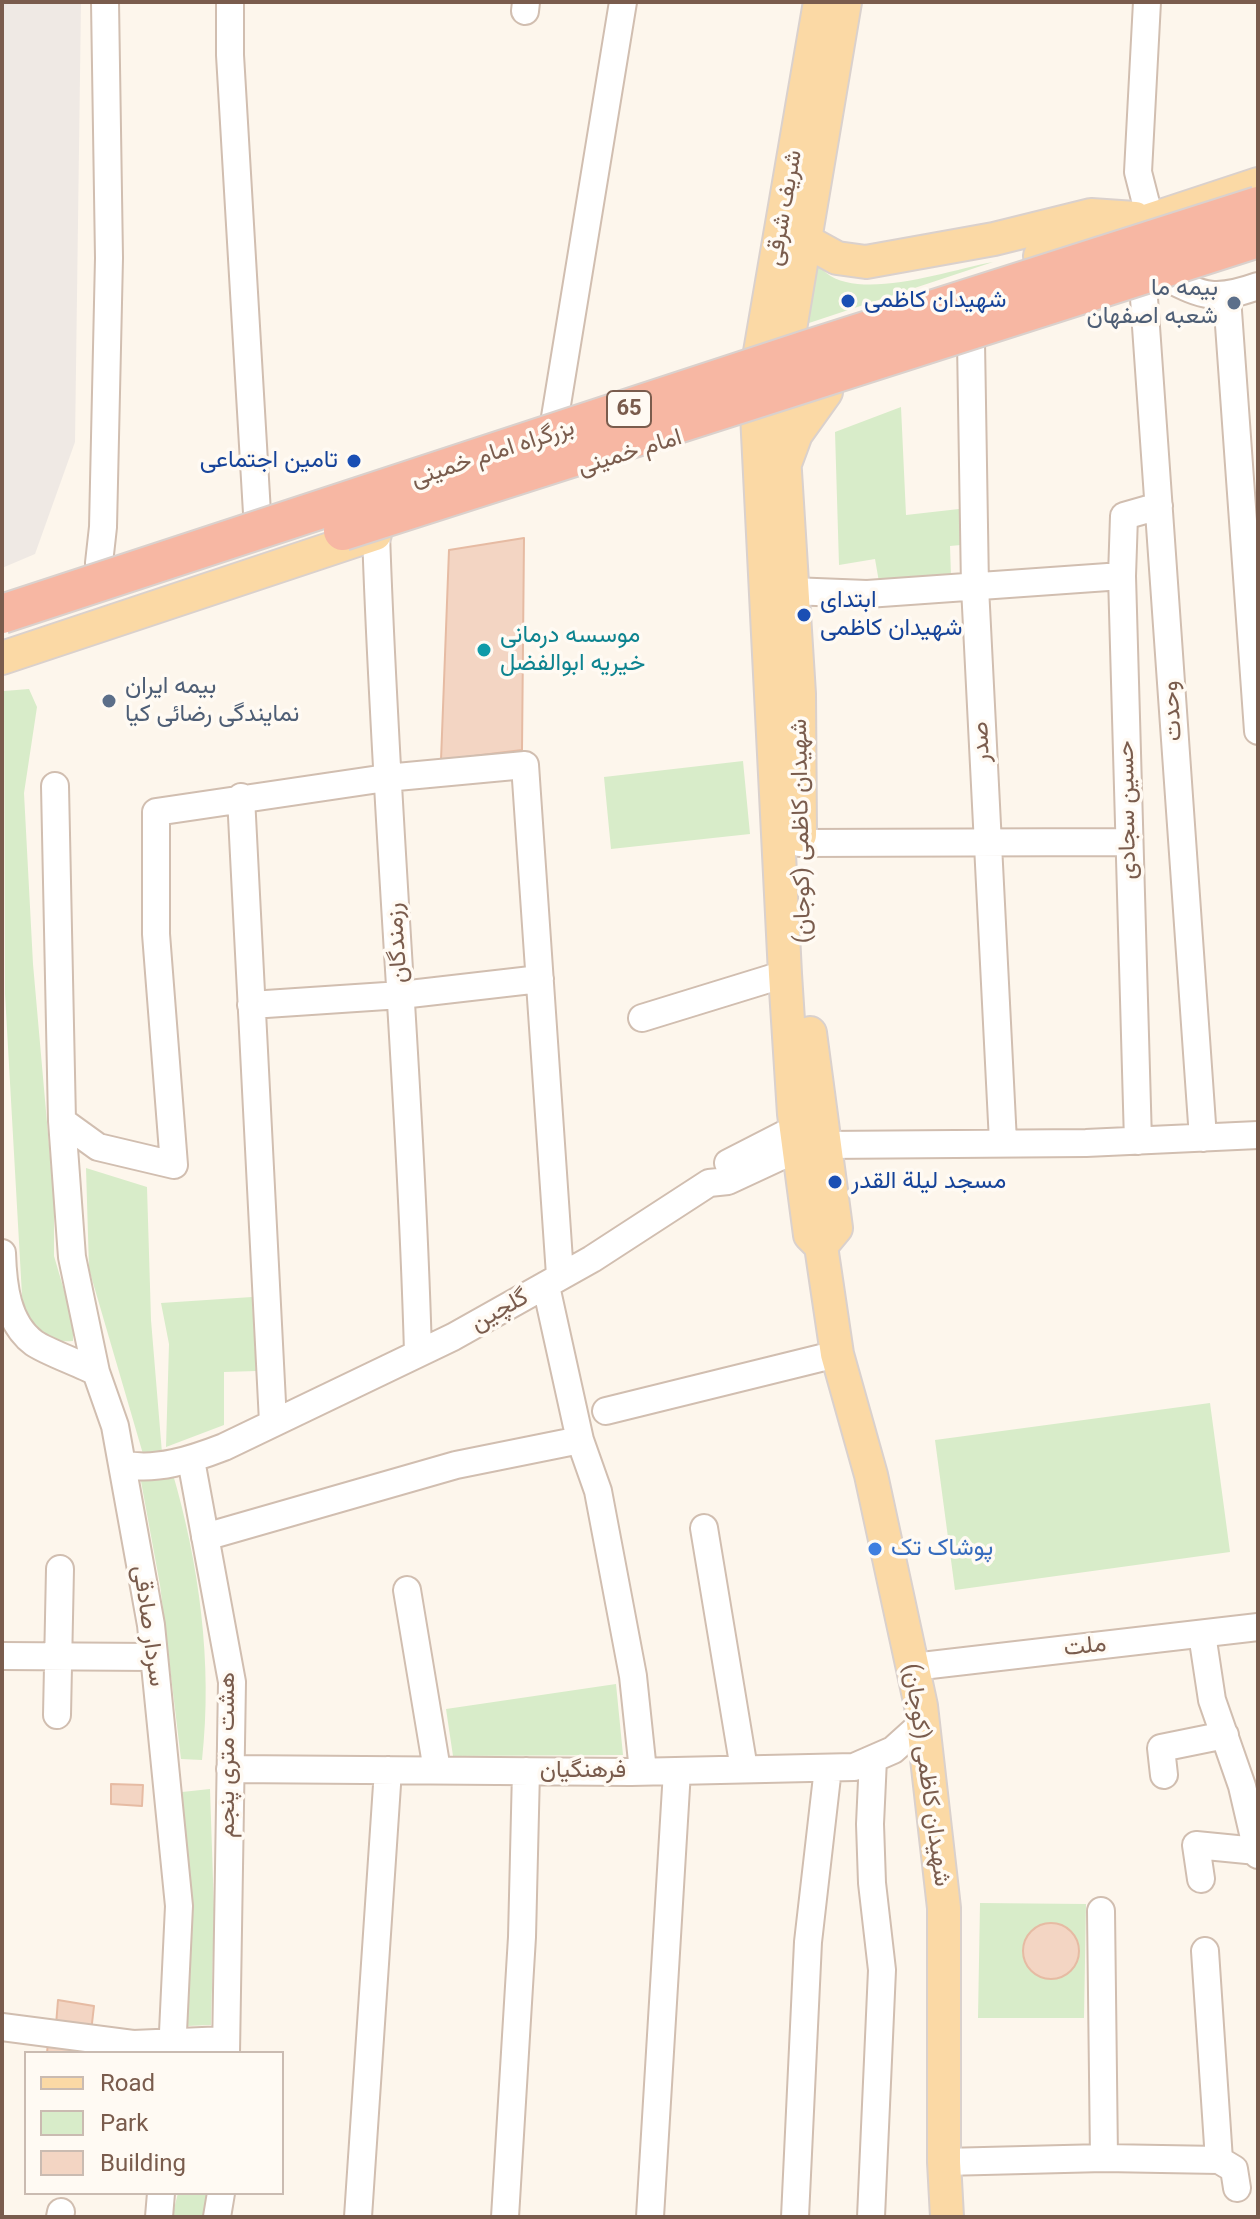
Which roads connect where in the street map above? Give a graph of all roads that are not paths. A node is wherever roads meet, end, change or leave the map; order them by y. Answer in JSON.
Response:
{"nodes":[{"id":1,"x":105,"y":2,"type":"edge"},
{"id":2,"x":230,"y":2,"type":"edge"},
{"id":3,"x":623,"y":2,"type":"edge"},
{"id":4,"x":820,"y":2,"type":"edge"},
{"id":5,"x":845,"y":2,"type":"edge"},
{"id":6,"x":1147,"y":2,"type":"edge"},
{"id":7,"x":1258,"y":184,"type":"edge"},
{"id":8,"x":1258,"y":206,"type":"edge"},
{"id":9,"x":1150,"y":219,"type":"junction"},
{"id":10,"x":1258,"y":238,"type":"edge"},
{"id":11,"x":806,"y":241,"type":"junction"},
{"id":12,"x":1258,"y":247,"type":"edge"},
{"id":13,"x":1154,"y":280,"type":"junction"},
{"id":14,"x":1258,"y":286,"type":"edge"},
{"id":15,"x":1227,"y":297,"type":"junction"},
{"id":16,"x":971,"y":342,"type":"junction"},
{"id":17,"x":774,"y":347,"type":"junction"},
{"id":18,"x":826,"y":392,"type":"junction"},
{"id":19,"x":769,"y":411,"type":"junction"},
{"id":20,"x":555,"y":417,"type":"junction"},
{"id":21,"x":783,"y":472,"type":"junction"},
{"id":22,"x":1250,"y":489,"type":"edge"},
{"id":23,"x":1159,"y":506,"type":"junction"},
{"id":24,"x":257,"y":513,"type":"junction"},
{"id":25,"x":376,"y":533,"type":"junction"},
{"id":26,"x":99,"y":563,"type":"junction"},
{"id":27,"x":1122,"y":576,"type":"junction"},
{"id":28,"x":975,"y":587,"type":"junction"},
{"id":29,"x":791,"y":591,"type":"junction"},
{"id":30,"x":2,"y":594,"type":"edge"},
{"id":31,"x":2,"y":614,"type":"edge"},
{"id":32,"x":5,"y":657,"type":"edge"},
{"id":33,"x":1258,"y":731,"type":"edge"},
{"id":34,"x":386,"y":778,"type":"junction"},
{"id":35,"x":55,"y":786,"type":"dead end"},
{"id":36,"x":241,"y":797,"type":"junction"},
{"id":37,"x":1128,"y":842,"type":"junction"},
{"id":38,"x":800,"y":843,"type":"junction"},
{"id":39,"x":986,"y":843,"type":"junction"},
{"id":40,"x":785,"y":974,"type":"junction"},
{"id":41,"x":540,"y":979,"type":"junction"},
{"id":42,"x":401,"y":995,"type":"junction"},
{"id":43,"x":251,"y":1005,"type":"junction"},
{"id":44,"x":642,"y":1018,"type":"dead end"},
{"id":45,"x":62,"y":1121,"type":"junction"},
{"id":46,"x":810,"y":1134,"type":"junction"},
{"id":47,"x":1258,"y":1135,"type":"edge"},
{"id":48,"x":1203,"y":1138,"type":"junction"},
{"id":49,"x":1138,"y":1141,"type":"junction"},
{"id":50,"x":1003,"y":1142,"type":"junction"},
{"id":51,"x":2,"y":1253,"type":"edge"},
{"id":52,"x":2,"y":1275,"type":"edge"},
{"id":53,"x":553,"y":1280,"type":"junction"},
{"id":54,"x":418,"y":1352,"type":"junction"},
{"id":55,"x":837,"y":1354,"type":"junction"},
{"id":56,"x":96,"y":1372,"type":"junction"},
{"id":57,"x":606,"y":1411,"type":"dead end"},
{"id":58,"x":273,"y":1422,"type":"junction"},
{"id":59,"x":580,"y":1440,"type":"junction"},
{"id":60,"x":191,"y":1460,"type":"junction"},
{"id":61,"x":122,"y":1464,"type":"junction"},
{"id":62,"x":704,"y":1528,"type":"dead end"},
{"id":63,"x":205,"y":1537,"type":"junction"},
{"id":64,"x":60,"y":1569,"type":"dead end"},
{"id":65,"x":407,"y":1590,"type":"dead end"},
{"id":66,"x":1258,"y":1627,"type":"edge"},
{"id":67,"x":1202,"y":1634,"type":"junction"},
{"id":68,"x":2,"y":1656,"type":"edge"},
{"id":69,"x":58,"y":1657,"type":"junction"},
{"id":70,"x":154,"y":1657,"type":"junction"},
{"id":71,"x":913,"y":1667,"type":"junction"},
{"id":72,"x":57,"y":1715,"type":"dead end"},
{"id":73,"x":923,"y":1723,"type":"junction"},
{"id":74,"x":1225,"y":1735,"type":"junction"},
{"id":75,"x":873,"y":1759,"type":"junction"},
{"id":76,"x":828,"y":1768,"type":"junction"},
{"id":77,"x":230,"y":1769,"type":"junction"},
{"id":78,"x":744,"y":1769,"type":"junction"},
{"id":79,"x":388,"y":1770,"type":"junction"},
{"id":80,"x":437,"y":1770,"type":"junction"},
{"id":81,"x":526,"y":1771,"type":"junction"},
{"id":82,"x":643,"y":1771,"type":"junction"},
{"id":83,"x":677,"y":1771,"type":"junction"},
{"id":84,"x":1164,"y":1775,"type":"dead end"},
{"id":85,"x":1253,"y":1813,"type":"edge"},
{"id":86,"x":1258,"y":1853,"type":"edge"},
{"id":87,"x":1201,"y":1879,"type":"dead end"},
{"id":88,"x":1101,"y":1911,"type":"dead end"},
{"id":89,"x":1205,"y":1951,"type":"dead end"},
{"id":90,"x":2,"y":2027,"type":"edge"},
{"id":91,"x":226,"y":2046,"type":"edge"},
{"id":92,"x":173,"y":2047,"type":"edge"},
{"id":93,"x":1104,"y":2158,"type":"junction"},
{"id":94,"x":1219,"y":2160,"type":"junction"},
{"id":95,"x":944,"y":2162,"type":"junction"},
{"id":96,"x":1237,"y":2188,"type":"dead end"},
{"id":97,"x":161,"y":2195,"type":"edge"},
{"id":98,"x":221,"y":2195,"type":"edge"},
{"id":99,"x":159,"y":2217,"type":"edge"},
{"id":100,"x":217,"y":2217,"type":"edge"},
{"id":101,"x":358,"y":2217,"type":"edge"},
{"id":102,"x":505,"y":2217,"type":"edge"},
{"id":103,"x":650,"y":2217,"type":"edge"},
{"id":104,"x":795,"y":2217,"type":"edge"},
{"id":105,"x":871,"y":2217,"type":"edge"},
{"id":106,"x":947,"y":2217,"type":"edge"}],
"edges":[{"from":1,"to":26,"type":"street"},
{"from":2,"to":24,"type":"street"},
{"from":3,"to":20,"type":"street"},
{"from":4,"to":17,"type":"main road","name":"شریف شرقی"},
{"from":5,"to":11,"type":"main road","name":"شریف شرقی"},
{"from":6,"to":9,"type":"street"},
{"from":7,"to":9,"type":"main road"},
{"from":8,"to":31,"type":"highway","name":"بزرگراه امام خمینی","number":"65","bridge":true},
{"from":9,"to":11,"type":"main road"},
{"from":9,"to":17,"type":"main road"},
{"from":10,"to":32,"type":"highway","name":"بزرگراه امام خمینی","number":"65","bridge":true},
{"from":11,"to":17,"type":"main road","name":"شریف شرقی"},
{"from":12,"to":13,"type":"main road","name":"امام خمینی"},
{"from":13,"to":15,"type":"street"},
{"from":13,"to":16,"type":"main road","name":"امام خمینی"},
{"from":13,"to":23,"type":"street","name":"وحدت"},
{"from":14,"to":15,"type":"street"},
{"from":15,"to":22,"type":"street"},
{"from":16,"to":18,"type":"main road","name":"امام خمینی"},
{"from":16,"to":28,"type":"street","name":"صدر"},
{"from":17,"to":19,"type":"main road","name":"شریف شرقی"},
{"from":17,"to":20,"type":"main road"},
{"from":18,"to":19,"type":"main road","name":"امام خمینی"},
{"from":18,"to":21,"type":"main road"},
{"from":19,"to":21,"type":"main road","name":"شهیدان کاظمی (کوجان)"},
{"from":19,"to":25,"type":"main road","name":"امام خمینی"},
{"from":19,"to":40,"type":"main road","name":"شهیدان کاظمی (کوجان)"},
{"from":20,"to":24,"type":"main road"},
{"from":21,"to":29,"type":"main road","name":"شهیدان کاظمی (کوجان)"},
{"from":22,"to":33,"type":"street"},
{"from":23,"to":27,"type":"street","name":"حسین سجادی"},
{"from":23,"to":48,"type":"street","name":"وحدت"},
{"from":24,"to":26,"type":"main road"},
{"from":25,"to":32,"type":"main road","name":"امام خمینی"},
{"from":25,"to":34,"type":"street","name":"رزمندگان"},
{"from":26,"to":30,"type":"main road"},
{"from":27,"to":28,"type":"street"},
{"from":27,"to":37,"type":"street","name":"حسین سجادی"},
{"from":28,"to":29,"type":"street"},
{"from":28,"to":39,"type":"street","name":"صدر"},
{"from":29,"to":38,"type":"main road","name":"شهیدان کاظمی (کوجان)"},
{"from":34,"to":36,"type":"street"},
{"from":34,"to":41,"type":"street"},
{"from":34,"to":42,"type":"street","name":"رزمندگان"},
{"from":35,"to":45,"type":"street","name":"سردار صادقی"},
{"from":36,"to":43,"type":"street"},
{"from":36,"to":45,"type":"street"},
{"from":37,"to":39,"type":"street"},
{"from":37,"to":49,"type":"street","name":"حسین سجادی"},
{"from":38,"to":39,"type":"street"},
{"from":38,"to":46,"type":"main road","name":"شهیدان کاظمی (کوجان)"},
{"from":39,"to":50,"type":"street","name":"صدر"},
{"from":40,"to":44,"type":"street"},
{"from":40,"to":46,"type":"main road","name":"شهیدان کاظمی (کوجان)"},
{"from":41,"to":42,"type":"street"},
{"from":41,"to":53,"type":"street"},
{"from":42,"to":43,"type":"street"},
{"from":42,"to":54,"type":"street","name":"رزمندگان"},
{"from":43,"to":58,"type":"street"},
{"from":45,"to":56,"type":"street","name":"سردار صادقی"},
{"from":46,"to":50,"type":"street"},
{"from":46,"to":53,"type":"street","name":"گلچین"},
{"from":46,"to":55,"type":"main road","name":"شهیدان کاظمی (کوجان)"},
{"from":47,"to":48,"type":"street"},
{"from":48,"to":49,"type":"street"},
{"from":49,"to":50,"type":"street"},
{"from":51,"to":52,"type":"street"},
{"from":52,"to":56,"type":"street"},
{"from":53,"to":54,"type":"street","name":"گلچین"},
{"from":53,"to":59,"type":"street"},
{"from":54,"to":58,"type":"street","name":"گلچین"},
{"from":55,"to":57,"type":"street"},
{"from":55,"to":71,"type":"main road","name":"شهیدان کاظمی (کوجان)"},
{"from":56,"to":61,"type":"street","name":"سردار صادقی"},
{"from":58,"to":60,"type":"street","name":"گلچین"},
{"from":59,"to":63,"type":"street"},
{"from":59,"to":82,"type":"street"},
{"from":60,"to":61,"type":"street","name":"گلچین"},
{"from":60,"to":63,"type":"street","name":"هشت متری پنجم"},
{"from":61,"to":70,"type":"street","name":"سردار صادقی"},
{"from":62,"to":78,"type":"street"},
{"from":63,"to":77,"type":"street","name":"هشت متری پنجم"},
{"from":64,"to":69,"type":"street"},
{"from":65,"to":80,"type":"street"},
{"from":66,"to":67,"type":"street","name":"ملت"},
{"from":67,"to":71,"type":"street","name":"ملت"},
{"from":67,"to":74,"type":"street"},
{"from":68,"to":69,"type":"street"},
{"from":69,"to":70,"type":"street"},
{"from":69,"to":72,"type":"street"},
{"from":70,"to":92,"type":"street","name":"سردار صادقی"},
{"from":71,"to":73,"type":"main road","name":"شهیدان کاظمی (کوجان)"},
{"from":73,"to":75,"type":"street","name":"فرهنگیان"},
{"from":73,"to":95,"type":"main road","name":"شهیدان کاظمی (کوجان)"},
{"from":74,"to":84,"type":"street"},
{"from":74,"to":85,"type":"street"},
{"from":75,"to":76,"type":"street","name":"فرهنگیان"},
{"from":75,"to":105,"type":"street"},
{"from":76,"to":78,"type":"street","name":"فرهنگیان"},
{"from":76,"to":104,"type":"street"},
{"from":77,"to":79,"type":"street","name":"فرهنگیان"},
{"from":77,"to":91,"type":"street","name":"هشت متری پنجم"},
{"from":78,"to":83,"type":"street","name":"فرهنگیان"},
{"from":79,"to":80,"type":"street","name":"فرهنگیان"},
{"from":79,"to":101,"type":"street"},
{"from":80,"to":81,"type":"street","name":"فرهنگیان"},
{"from":81,"to":82,"type":"street","name":"فرهنگیان"},
{"from":81,"to":102,"type":"street"},
{"from":82,"to":83,"type":"street","name":"فرهنگیان"},
{"from":83,"to":103,"type":"street"},
{"from":85,"to":86,"type":"street"},
{"from":86,"to":87,"type":"street"},
{"from":88,"to":93,"type":"street"},
{"from":89,"to":94,"type":"street"},
{"from":90,"to":92,"type":"street"},
{"from":91,"to":92,"type":"street"},
{"from":93,"to":94,"type":"street"},
{"from":93,"to":95,"type":"street"},
{"from":94,"to":96,"type":"street"},
{"from":95,"to":106,"type":"main road","name":"شهیدان کاظمی (کوجان)"},
{"from":97,"to":99,"type":"street"},
{"from":98,"to":100,"type":"street"}]}
